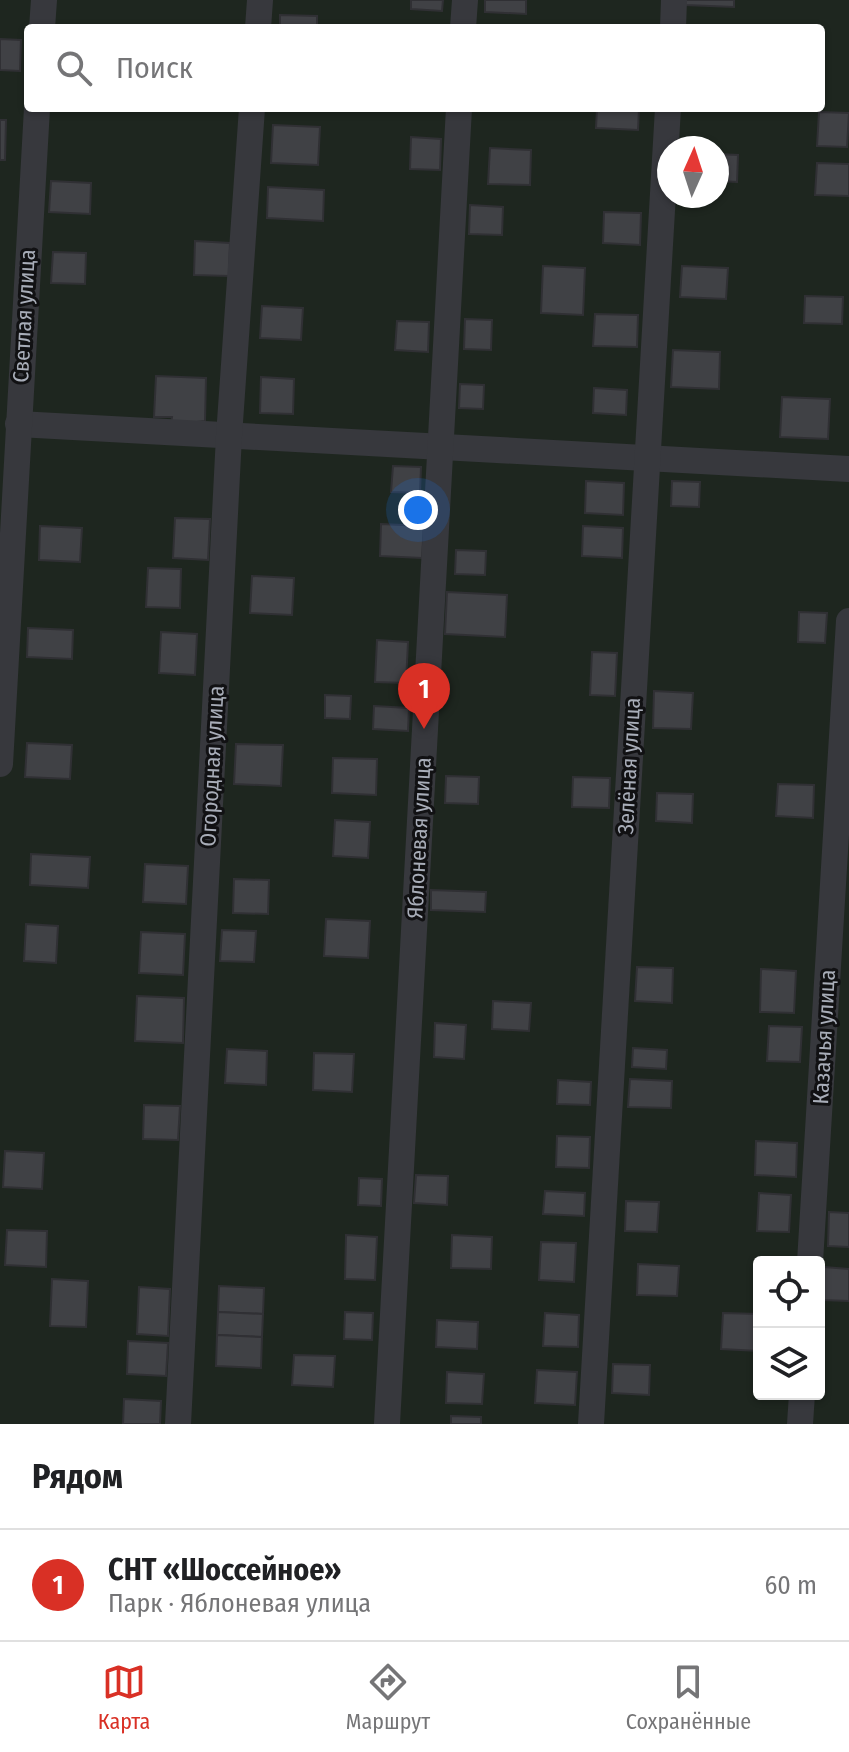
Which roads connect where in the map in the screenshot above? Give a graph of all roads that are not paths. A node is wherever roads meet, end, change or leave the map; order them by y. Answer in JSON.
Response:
{"nodes":[{"id":1,"x":44,"y":0,"type":"edge"},
{"id":2,"x":260,"y":0,"type":"edge"},
{"id":3,"x":465,"y":0,"type":"edge"},
{"id":4,"x":674,"y":0,"type":"edge"},
{"id":5,"x":42,"y":24,"type":"edge"},
{"id":6,"x":258,"y":24,"type":"edge"},
{"id":7,"x":463,"y":24,"type":"edge"},
{"id":8,"x":673,"y":24,"type":"edge"},
{"id":9,"x":37,"y":112,"type":"edge"},
{"id":10,"x":252,"y":112,"type":"edge"},
{"id":11,"x":459,"y":112,"type":"edge"},
{"id":12,"x":668,"y":112,"type":"edge"},
{"id":13,"x":18,"y":424,"type":"junction"},
{"id":14,"x":229,"y":436,"type":"junction"},
{"id":15,"x":440,"y":447,"type":"junction"},
{"id":16,"x":647,"y":457,"type":"junction"},
{"id":17,"x":849,"y":469,"type":"edge"},
{"id":18,"x":849,"y":621,"type":"edge"},
{"id":19,"x":0,"y":764,"type":"edge"},
{"id":20,"x":810,"y":1256,"type":"edge"},
{"id":21,"x":802,"y":1400,"type":"edge"},
{"id":22,"x":178,"y":1424,"type":"edge"},
{"id":23,"x":387,"y":1424,"type":"edge"},
{"id":24,"x":591,"y":1424,"type":"edge"},
{"id":25,"x":800,"y":1424,"type":"edge"}],
"edges":[{"from":1,"to":5,"type":"street"},
{"from":2,"to":6,"type":"street"},
{"from":3,"to":7,"type":"street"},
{"from":4,"to":8,"type":"street"},
{"from":9,"to":13,"type":"street","name":"Светлая улица"},
{"from":10,"to":14,"type":"street","name":"Огородная улица"},
{"from":11,"to":15,"type":"street","name":"Яблоневая улица"},
{"from":12,"to":16,"type":"street","name":"Зелёная улица"},
{"from":13,"to":14,"type":"street"},
{"from":13,"to":19,"type":"street","name":"Светлая улица"},
{"from":14,"to":15,"type":"street"},
{"from":14,"to":22,"type":"street","name":"Огородная улица"},
{"from":15,"to":16,"type":"street"},
{"from":15,"to":23,"type":"street","name":"Яблоневая улица"},
{"from":16,"to":17,"type":"street"},
{"from":16,"to":24,"type":"street","name":"Зелёная улица"},
{"from":18,"to":20,"type":"street","name":"Казачья улица"},
{"from":21,"to":25,"type":"street"}]}
